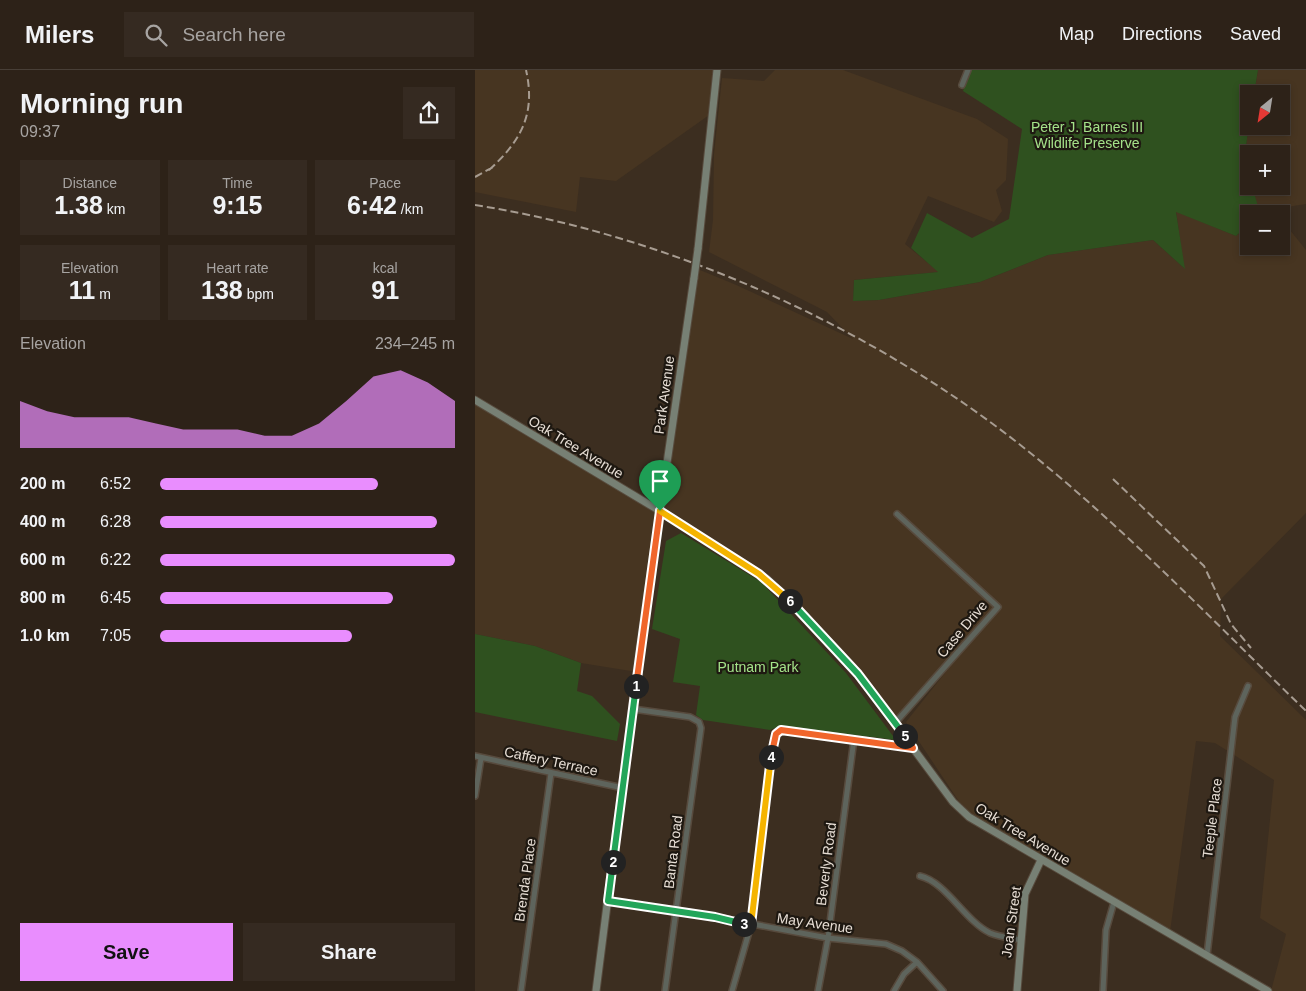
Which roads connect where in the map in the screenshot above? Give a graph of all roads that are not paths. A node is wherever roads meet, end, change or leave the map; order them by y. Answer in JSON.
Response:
{"nodes":[{"id":1,"x":717,"y":70,"type":"edge"},
{"id":2,"x":967,"y":70,"type":"edge"},
{"id":3,"x":961,"y":85,"type":"dead end"},
{"id":4,"x":475,"y":400,"type":"edge"},
{"id":5,"x":660,"y":511,"type":"junction"},
{"id":6,"x":897,"y":514,"type":"dead end"},
{"id":7,"x":1248,"y":686,"type":"dead end"},
{"id":8,"x":633,"y":709,"type":"junction"},
{"id":9,"x":895,"y":723,"type":"junction"},
{"id":10,"x":854,"y":739,"type":"junction"},
{"id":11,"x":913,"y":748,"type":"junction"},
{"id":12,"x":478,"y":757,"type":"edge"},
{"id":13,"x":551,"y":773,"type":"junction"},
{"id":14,"x":623,"y":788,"type":"junction"},
{"id":15,"x":475,"y":796,"type":"edge"},
{"id":16,"x":1041,"y":860,"type":"junction"},
{"id":17,"x":920,"y":876,"type":"dead end"},
{"id":18,"x":608,"y":901,"type":"junction"},
{"id":19,"x":1114,"y":902,"type":"junction"},
{"id":20,"x":677,"y":913,"type":"junction"},
{"id":21,"x":751,"y":925,"type":"junction"},
{"id":22,"x":828,"y":938,"type":"junction"},
{"id":23,"x":1021,"y":940,"type":"junction"},
{"id":24,"x":1207,"y":955,"type":"junction"},
{"id":25,"x":917,"y":962,"type":"junction"},
{"id":26,"x":521,"y":991,"type":"edge"},
{"id":27,"x":596,"y":991,"type":"edge"},
{"id":28,"x":665,"y":991,"type":"edge"},
{"id":29,"x":732,"y":991,"type":"edge"},
{"id":30,"x":817,"y":991,"type":"edge"},
{"id":31,"x":894,"y":991,"type":"edge"},
{"id":32,"x":943,"y":991,"type":"edge"},
{"id":33,"x":1017,"y":991,"type":"edge"},
{"id":34,"x":1103,"y":991,"type":"edge"},
{"id":35,"x":1268,"y":991,"type":"edge"}],
"edges":[{"from":1,"to":5,"type":"street","name":"Park Avenue","bridge":true},
{"from":2,"to":3,"type":"street"},
{"from":4,"to":5,"type":"street","name":"Oak Tree Avenue"},
{"from":5,"to":8,"type":"street","name":"Park Avenue"},
{"from":5,"to":9,"type":"street","name":"Oak Tree Avenue"},
{"from":6,"to":9,"type":"street","name":"Case Drive"},
{"from":7,"to":24,"type":"street","name":"Teeple Place"},
{"from":8,"to":14,"type":"street","name":"Park Avenue"},
{"from":8,"to":20,"type":"street","name":"Banta Road"},
{"from":9,"to":11,"type":"street","name":"Oak Tree Avenue"},
{"from":10,"to":11,"type":"street"},
{"from":10,"to":21,"type":"street"},
{"from":10,"to":22,"type":"street","name":"Beverly Road"},
{"from":11,"to":16,"type":"street","name":"Oak Tree Avenue"},
{"from":12,"to":13,"type":"street","name":"Caffery Terrace"},
{"from":12,"to":15,"type":"street"},
{"from":13,"to":14,"type":"street","name":"Caffery Terrace"},
{"from":13,"to":26,"type":"street","name":"Brenda Place"},
{"from":14,"to":18,"type":"street","name":"Park Avenue"},
{"from":16,"to":19,"type":"street","name":"Oak Tree Avenue"},
{"from":16,"to":23,"type":"street","name":"Joan Street"},
{"from":17,"to":23,"type":"street"},
{"from":18,"to":20,"type":"street","name":"May Avenue"},
{"from":18,"to":27,"type":"street","name":"Park Avenue"},
{"from":19,"to":24,"type":"street","name":"Oak Tree Avenue"},
{"from":19,"to":34,"type":"street"},
{"from":20,"to":21,"type":"street","name":"May Avenue"},
{"from":20,"to":28,"type":"street","name":"Banta Road"},
{"from":21,"to":22,"type":"street","name":"May Avenue"},
{"from":21,"to":29,"type":"street"},
{"from":22,"to":25,"type":"street","name":"May Avenue"},
{"from":22,"to":30,"type":"street","name":"Beverly Road"},
{"from":23,"to":33,"type":"street","name":"Joan Street"},
{"from":24,"to":35,"type":"street","name":"Oak Tree Avenue"},
{"from":25,"to":31,"type":"street"},
{"from":25,"to":32,"type":"street","name":"May Avenue"}]}
